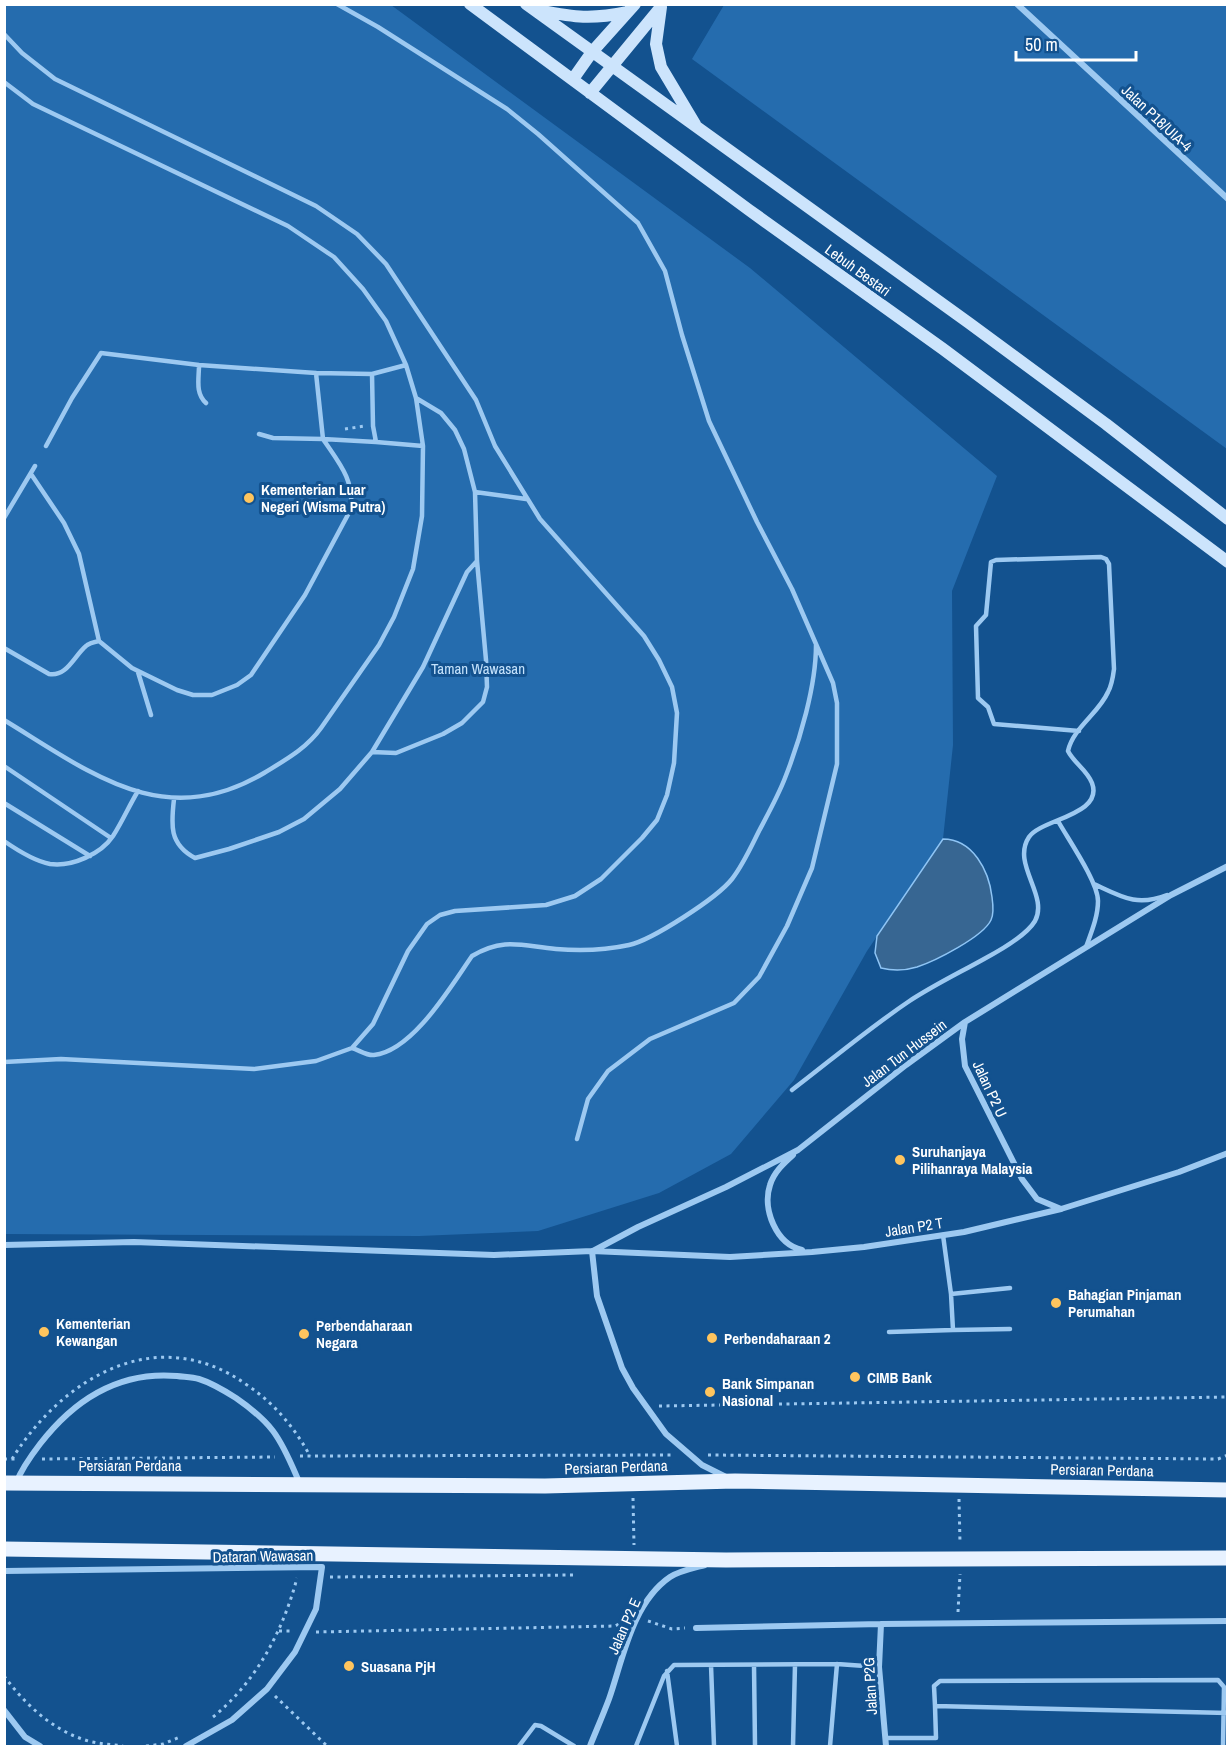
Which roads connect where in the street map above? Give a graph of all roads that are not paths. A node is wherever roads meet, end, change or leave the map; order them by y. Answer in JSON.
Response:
{"nodes":[{"id":1,"x":337,"y":4,"type":"edge"},
{"id":2,"x":470,"y":4,"type":"edge"},
{"id":3,"x":1017,"y":4,"type":"edge"},
{"id":4,"x":529,"y":6,"type":"edge"},
{"id":5,"x":662,"y":6,"type":"edge"},
{"id":6,"x":631,"y":8,"type":"edge"},
{"id":7,"x":4,"y":34,"type":"edge"},
{"id":8,"x":592,"y":52,"type":"junction"},
{"id":9,"x":612,"y":66,"type":"junction"},
{"id":10,"x":573,"y":79,"type":"junction"},
{"id":11,"x":4,"y":82,"type":"edge"},
{"id":12,"x":590,"y":93,"type":"junction"},
{"id":13,"x":697,"y":127,"type":"junction"},
{"id":14,"x":1227,"y":199,"type":"edge"},
{"id":15,"x":199,"y":365,"type":"junction"},
{"id":16,"x":406,"y":365,"type":"junction"},
{"id":17,"x":316,"y":373,"type":"junction"},
{"id":18,"x":372,"y":374,"type":"junction"},
{"id":19,"x":416,"y":398,"type":"junction"},
{"id":20,"x":206,"y":403,"type":"dead end"},
{"id":21,"x":259,"y":434,"type":"dead end"},
{"id":22,"x":323,"y":439,"type":"junction"},
{"id":23,"x":376,"y":442,"type":"junction"},
{"id":24,"x":46,"y":446,"type":"dead end"},
{"id":25,"x":423,"y":446,"type":"junction"},
{"id":26,"x":35,"y":466,"type":"dead end"},
{"id":27,"x":31,"y":474,"type":"junction"},
{"id":28,"x":476,"y":492,"type":"junction"},
{"id":29,"x":527,"y":499,"type":"junction"},
{"id":30,"x":4,"y":518,"type":"edge"},
{"id":31,"x":1227,"y":519,"type":"edge"},
{"id":32,"x":477,"y":561,"type":"junction"},
{"id":33,"x":1227,"y":562,"type":"edge"},
{"id":34,"x":99,"y":641,"type":"junction"},
{"id":35,"x":816,"y":643,"type":"junction"},
{"id":36,"x":4,"y":648,"type":"edge"},
{"id":37,"x":138,"y":672,"type":"junction"},
{"id":38,"x":151,"y":715,"type":"dead end"},
{"id":39,"x":4,"y":720,"type":"edge"},
{"id":40,"x":1079,"y":731,"type":"junction"},
{"id":41,"x":372,"y":752,"type":"junction"},
{"id":42,"x":4,"y":766,"type":"edge"},
{"id":43,"x":138,"y":791,"type":"junction"},
{"id":44,"x":174,"y":799,"type":"junction"},
{"id":45,"x":4,"y":802,"type":"edge"},
{"id":46,"x":1058,"y":821,"type":"junction"},
{"id":47,"x":111,"y":838,"type":"junction"},
{"id":48,"x":4,"y":841,"type":"edge"},
{"id":49,"x":90,"y":856,"type":"junction"},
{"id":50,"x":1227,"y":866,"type":"edge"},
{"id":51,"x":1094,"y":884,"type":"junction"},
{"id":52,"x":1182,"y":890,"type":"junction"},
{"id":53,"x":1086,"y":947,"type":"junction"},
{"id":54,"x":965,"y":1022,"type":"junction"},
{"id":55,"x":352,"y":1048,"type":"junction"},
{"id":56,"x":4,"y":1062,"type":"edge"},
{"id":57,"x":792,"y":1090,"type":"dead end"},
{"id":58,"x":578,"y":1139,"type":"dead end"},
{"id":59,"x":798,"y":1150,"type":"junction"},
{"id":60,"x":1227,"y":1153,"type":"edge"},
{"id":61,"x":1061,"y":1209,"type":"junction"},
{"id":62,"x":943,"y":1235,"type":"junction"},
{"id":63,"x":4,"y":1245,"type":"edge"},
{"id":64,"x":592,"y":1251,"type":"junction"},
{"id":65,"x":812,"y":1252,"type":"junction"},
{"id":66,"x":1010,"y":1288,"type":"dead end"},
{"id":67,"x":951,"y":1294,"type":"junction"},
{"id":68,"x":1010,"y":1329,"type":"dead end"},
{"id":69,"x":953,"y":1330,"type":"junction"},
{"id":70,"x":889,"y":1332,"type":"dead end"},
{"id":71,"x":735,"y":1481,"type":"junction"},
{"id":72,"x":10,"y":1483,"type":"edge"},
{"id":73,"x":300,"y":1486,"type":"junction"},
{"id":74,"x":1227,"y":1490,"type":"edge"},
{"id":75,"x":4,"y":1550,"type":"edge"},
{"id":76,"x":1227,"y":1558,"type":"edge"},
{"id":77,"x":726,"y":1560,"type":"junction"},
{"id":78,"x":4,"y":1571,"type":"edge"},
{"id":79,"x":1227,"y":1622,"type":"edge"},
{"id":80,"x":881,"y":1624,"type":"junction"},
{"id":81,"x":696,"y":1628,"type":"road end"},
{"id":82,"x":837,"y":1664,"type":"junction"},
{"id":83,"x":711,"y":1665,"type":"junction"},
{"id":84,"x":754,"y":1665,"type":"junction"},
{"id":85,"x":795,"y":1665,"type":"junction"},
{"id":86,"x":879,"y":1666,"type":"junction"},
{"id":87,"x":667,"y":1671,"type":"junction"},
{"id":88,"x":935,"y":1706,"type":"junction"},
{"id":89,"x":4,"y":1710,"type":"edge"},
{"id":90,"x":1225,"y":1713,"type":"edge"},
{"id":91,"x":886,"y":1738,"type":"junction"},
{"id":92,"x":936,"y":1738,"type":"junction"},
{"id":93,"x":40,"y":1746,"type":"edge"},
{"id":94,"x":186,"y":1746,"type":"edge"},
{"id":95,"x":519,"y":1746,"type":"edge"},
{"id":96,"x":574,"y":1746,"type":"edge"},
{"id":97,"x":590,"y":1746,"type":"edge"},
{"id":98,"x":636,"y":1746,"type":"edge"},
{"id":99,"x":677,"y":1746,"type":"edge"},
{"id":100,"x":714,"y":1746,"type":"edge"},
{"id":101,"x":754,"y":1746,"type":"edge"},
{"id":102,"x":793,"y":1746,"type":"edge"},
{"id":103,"x":830,"y":1746,"type":"edge"},
{"id":104,"x":886,"y":1746,"type":"edge"},
{"id":105,"x":936,"y":1746,"type":"edge"},
{"id":106,"x":1223,"y":1746,"type":"edge"}],
"edges":[{"from":1,"to":35,"type":"lane"},
{"from":2,"to":10,"type":"main road","name":"Lebuh Bestari"},
{"from":3,"to":14,"type":"street","name":"Jalan P18/UIA-4"},
{"from":4,"to":6,"type":"main road"},
{"from":4,"to":8,"type":"main road","name":"Lebuh Bestari"},
{"from":5,"to":9,"type":"main road"},
{"from":5,"to":13,"type":"main road"},
{"from":6,"to":8,"type":"main road"},
{"from":7,"to":29,"type":"lane"},
{"from":8,"to":9,"type":"main road","name":"Lebuh Bestari"},
{"from":8,"to":10,"type":"main road"},
{"from":9,"to":12,"type":"main road"},
{"from":9,"to":13,"type":"main road","name":"Lebuh Bestari"},
{"from":10,"to":12,"type":"main road","name":"Lebuh Bestari"},
{"from":11,"to":16,"type":"lane"},
{"from":12,"to":33,"type":"main road","name":"Lebuh Bestari"},
{"from":13,"to":31,"type":"main road","name":"Lebuh Bestari"},
{"from":15,"to":17,"type":"lane"},
{"from":15,"to":20,"type":"lane"},
{"from":15,"to":24,"type":"lane"},
{"from":16,"to":18,"type":"lane"},
{"from":16,"to":19,"type":"lane"},
{"from":17,"to":18,"type":"lane"},
{"from":17,"to":22,"type":"lane"},
{"from":18,"to":23,"type":"lane"},
{"from":19,"to":25,"type":"lane"},
{"from":19,"to":28,"type":"lane"},
{"from":21,"to":22,"type":"lane"},
{"from":22,"to":23,"type":"lane"},
{"from":22,"to":37,"type":"lane"},
{"from":23,"to":25,"type":"lane"},
{"from":25,"to":44,"type":"lane"},
{"from":26,"to":27,"type":"lane"},
{"from":27,"to":30,"type":"lane"},
{"from":27,"to":34,"type":"lane"},
{"from":28,"to":29,"type":"lane"},
{"from":28,"to":32,"type":"lane"},
{"from":29,"to":55,"type":"lane"},
{"from":32,"to":41,"type":"lane"},
{"from":32,"to":41,"type":"lane"},
{"from":34,"to":36,"type":"lane"},
{"from":34,"to":37,"type":"lane"},
{"from":35,"to":55,"type":"lane"},
{"from":35,"to":58,"type":"lane"},
{"from":37,"to":38,"type":"lane"},
{"from":39,"to":43,"type":"lane"},
{"from":40,"to":40,"type":"lane"},
{"from":40,"to":46,"type":"lane"},
{"from":41,"to":44,"type":"lane"},
{"from":42,"to":47,"type":"lane"},
{"from":43,"to":44,"type":"lane"},
{"from":43,"to":47,"type":"lane"},
{"from":45,"to":49,"type":"lane"},
{"from":46,"to":51,"type":"lane"},
{"from":46,"to":57,"type":"lane"},
{"from":47,"to":49,"type":"lane"},
{"from":48,"to":49,"type":"lane"},
{"from":50,"to":52,"type":"street","name":"Jalan Tun Hussein"},
{"from":51,"to":52,"type":"lane"},
{"from":51,"to":53,"type":"lane"},
{"from":52,"to":53,"type":"street","name":"Jalan Tun Hussein"},
{"from":53,"to":54,"type":"street","name":"Jalan Tun Hussein"},
{"from":54,"to":59,"type":"street","name":"Jalan Tun Hussein"},
{"from":54,"to":61,"type":"street","name":"Jalan P2 U"},
{"from":55,"to":56,"type":"lane"},
{"from":59,"to":64,"type":"street","name":"Jalan Tun Hussein"},
{"from":59,"to":65,"type":"street"},
{"from":60,"to":61,"type":"street","name":"Jalan P2 T"},
{"from":61,"to":62,"type":"street","name":"Jalan P2 T"},
{"from":62,"to":65,"type":"street","name":"Jalan P2 T"},
{"from":62,"to":67,"type":"lane"},
{"from":63,"to":64,"type":"street","name":"Jalan P2 T"},
{"from":64,"to":65,"type":"street","name":"Jalan P2 T"},
{"from":64,"to":71,"type":"street"},
{"from":66,"to":67,"type":"lane"},
{"from":67,"to":69,"type":"lane"},
{"from":68,"to":69,"type":"lane"},
{"from":69,"to":70,"type":"lane"},
{"from":71,"to":73,"type":"main road","name":"Persiaran Perdana"},
{"from":71,"to":74,"type":"main road","name":"Persiaran Perdana"},
{"from":72,"to":73,"type":"main road","name":"Persiaran Perdana"},
{"from":72,"to":73,"type":"street"},
{"from":75,"to":77,"type":"main road"},
{"from":76,"to":77,"type":"main road"},
{"from":77,"to":97,"type":"street","name":"Jalan P2 E"},
{"from":78,"to":94,"type":"street","name":"Dataran Wawasan"},
{"from":79,"to":80,"type":"street"},
{"from":80,"to":81,"type":"street"},
{"from":80,"to":86,"type":"street","name":"Jalan P2G"},
{"from":82,"to":85,"type":"lane"},
{"from":82,"to":86,"type":"lane"},
{"from":82,"to":103,"type":"lane"},
{"from":83,"to":84,"type":"lane"},
{"from":83,"to":87,"type":"lane"},
{"from":83,"to":100,"type":"lane"},
{"from":84,"to":85,"type":"lane"},
{"from":84,"to":101,"type":"lane"},
{"from":85,"to":102,"type":"lane"},
{"from":86,"to":91,"type":"street","name":"Jalan P2G"},
{"from":87,"to":98,"type":"lane"},
{"from":87,"to":99,"type":"lane"},
{"from":88,"to":90,"type":"lane"},
{"from":88,"to":90,"type":"lane"},
{"from":88,"to":92,"type":"lane"},
{"from":89,"to":93,"type":"street"},
{"from":90,"to":106,"type":"lane"},
{"from":91,"to":92,"type":"lane"},
{"from":91,"to":104,"type":"street","name":"Jalan P2G"},
{"from":92,"to":105,"type":"lane"},
{"from":95,"to":96,"type":"lane"}]}
